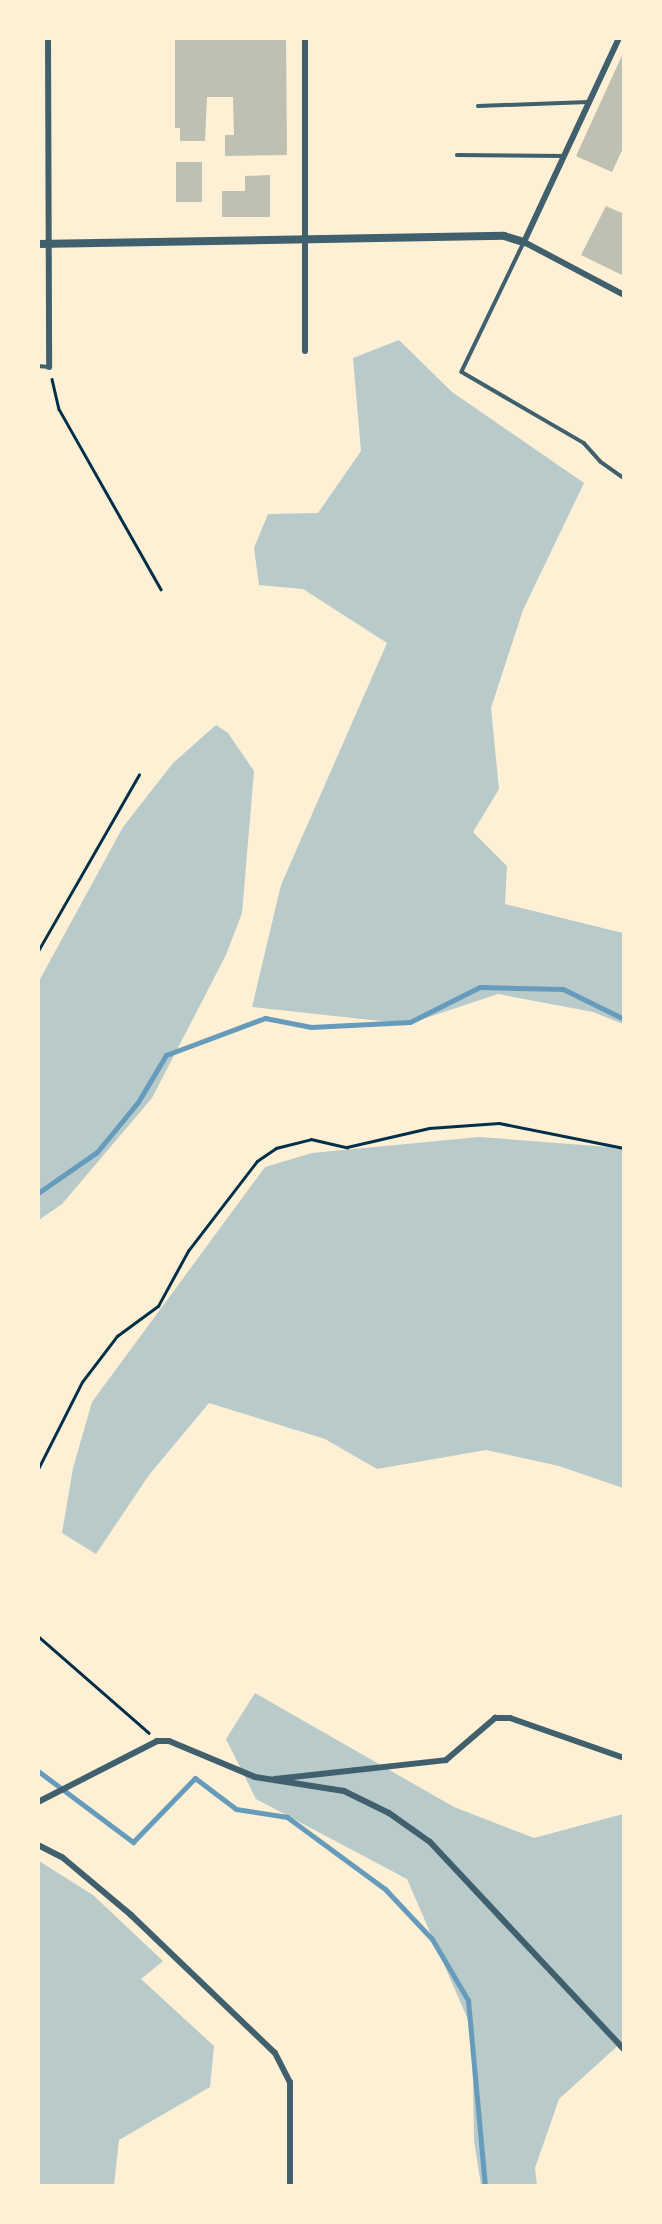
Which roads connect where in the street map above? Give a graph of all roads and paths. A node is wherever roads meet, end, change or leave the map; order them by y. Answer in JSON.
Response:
{"nodes":[{"id":1,"x":48,"y":38,"type":"edge"},
{"id":2,"x":305,"y":38,"type":"edge"},
{"id":3,"x":619,"y":38,"type":"edge"},
{"id":4,"x":589,"y":102,"type":"junction"},
{"id":5,"x":478,"y":106,"type":"dead end"},
{"id":6,"x":457,"y":155,"type":"dead end"},
{"id":7,"x":564,"y":156,"type":"junction"},
{"id":8,"x":307,"y":240,"type":"junction"},
{"id":9,"x":524,"y":243,"type":"junction"},
{"id":10,"x":38,"y":244,"type":"edge"},
{"id":11,"x":48,"y":244,"type":"junction"},
{"id":12,"x":624,"y":295,"type":"edge"},
{"id":13,"x":305,"y":351,"type":"dead end"},
{"id":14,"x":38,"y":366,"type":"edge"},
{"id":15,"x":49,"y":367,"type":"junction"},
{"id":16,"x":624,"y":478,"type":"edge"},
{"id":17,"x":161,"y":589,"type":"dead end"},
{"id":18,"x":139,"y":775,"type":"dead end"},
{"id":19,"x":38,"y":951,"type":"edge"},
{"id":20,"x":624,"y":1148,"type":"edge"},
{"id":21,"x":38,"y":1469,"type":"edge"},
{"id":22,"x":38,"y":1636,"type":"edge"},
{"id":23,"x":158,"y":1741,"type":"junction"},
{"id":24,"x":624,"y":1758,"type":"edge"},
{"id":25,"x":267,"y":1780,"type":"junction"},
{"id":26,"x":38,"y":1802,"type":"edge"},
{"id":27,"x":38,"y":1845,"type":"edge"},
{"id":28,"x":624,"y":2049,"type":"edge"},
{"id":29,"x":290,"y":2186,"type":"edge"}],
"edges":[{"from":1,"to":11,"type":"street"},
{"from":2,"to":8,"type":"street"},
{"from":3,"to":4,"type":"street"},
{"from":4,"to":5,"type":"lane"},
{"from":4,"to":7,"type":"street"},
{"from":6,"to":7,"type":"lane"},
{"from":7,"to":9,"type":"street"},
{"from":8,"to":9,"type":"street"},
{"from":8,"to":11,"type":"street"},
{"from":8,"to":13,"type":"street"},
{"from":9,"to":12,"type":"street"},
{"from":9,"to":16,"type":"lane"},
{"from":10,"to":11,"type":"street"},
{"from":11,"to":15,"type":"street"},
{"from":14,"to":15,"type":"lane"},
{"from":15,"to":17,"type":"path"},
{"from":18,"to":19,"type":"path"},
{"from":20,"to":21,"type":"path"},
{"from":22,"to":23,"type":"path"},
{"from":23,"to":25,"type":"street"},
{"from":23,"to":26,"type":"street"},
{"from":24,"to":25,"type":"street"},
{"from":25,"to":28,"type":"street"},
{"from":27,"to":29,"type":"street"}]}
